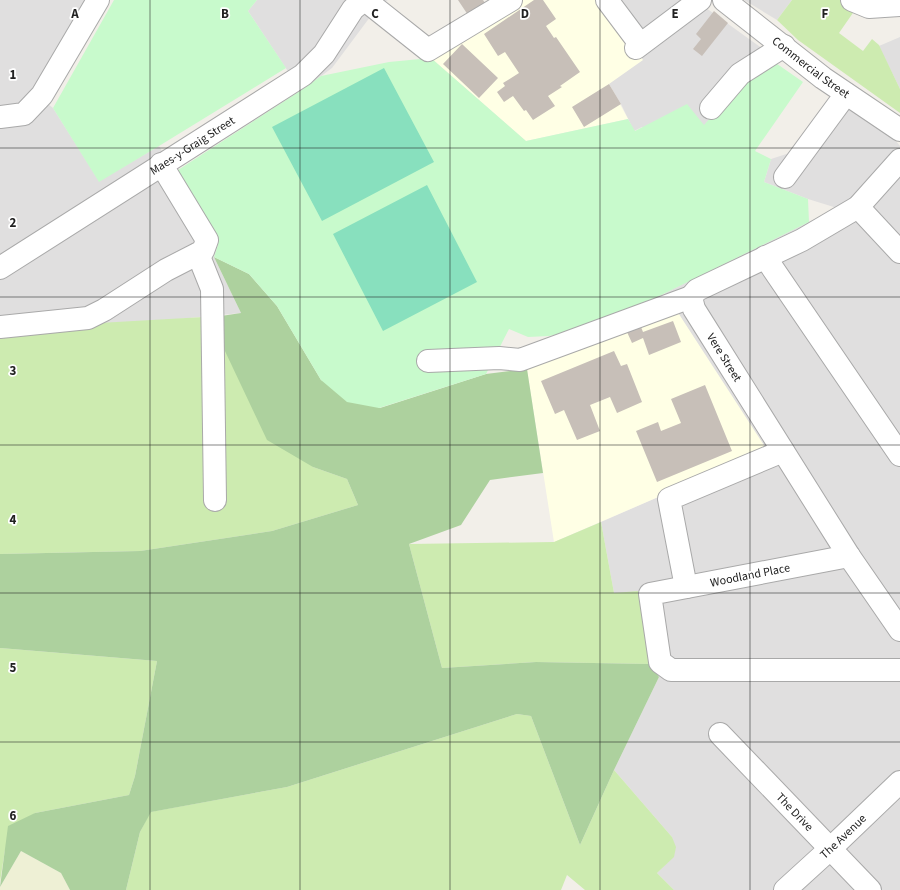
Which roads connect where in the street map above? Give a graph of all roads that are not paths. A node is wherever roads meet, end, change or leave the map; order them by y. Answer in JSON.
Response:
{"nodes":[{"id":1,"x":98,"y":0,"type":"edge"},
{"id":2,"x":364,"y":0,"type":"edge"},
{"id":3,"x":511,"y":0,"type":"edge"},
{"id":4,"x":607,"y":0,"type":"edge"},
{"id":5,"x":700,"y":0,"type":"edge"},
{"id":6,"x":724,"y":0,"type":"edge"},
{"id":7,"x":852,"y":0,"type":"edge"},
{"id":8,"x":900,"y":5,"type":"edge"},
{"id":9,"x":784,"y":46,"type":"junction"},
{"id":10,"x":846,"y":94,"type":"junction"},
{"id":11,"x":711,"y":108,"type":"dead end"},
{"id":12,"x":0,"y":117,"type":"edge"},
{"id":13,"x":900,"y":130,"type":"edge"},
{"id":14,"x":900,"y":160,"type":"edge"},
{"id":15,"x":161,"y":164,"type":"junction"},
{"id":16,"x":785,"y":177,"type":"dead end"},
{"id":17,"x":858,"y":207,"type":"junction"},
{"id":18,"x":900,"y":252,"type":"edge"},
{"id":19,"x":198,"y":254,"type":"junction"},
{"id":20,"x":765,"y":257,"type":"junction"},
{"id":21,"x":0,"y":268,"type":"edge"},
{"id":22,"x":691,"y":297,"type":"junction"},
{"id":23,"x":0,"y":327,"type":"edge"},
{"id":24,"x":428,"y":361,"type":"dead end"},
{"id":25,"x":783,"y":450,"type":"junction"},
{"id":26,"x":900,"y":455,"type":"edge"},
{"id":27,"x":215,"y":500,"type":"dead end"},
{"id":28,"x":850,"y":556,"type":"junction"},
{"id":29,"x":686,"y":587,"type":"junction"},
{"id":30,"x":900,"y":630,"type":"edge"},
{"id":31,"x":900,"y":670,"type":"edge"},
{"id":32,"x":720,"y":734,"type":"dead end"},
{"id":33,"x":900,"y":782,"type":"edge"},
{"id":34,"x":830,"y":850,"type":"junction"},
{"id":35,"x":785,"y":890,"type":"edge"},
{"id":36,"x":870,"y":890,"type":"edge"}],
"edges":[{"from":1,"to":12,"type":"street"},
{"from":2,"to":3,"type":"street"},
{"from":2,"to":15,"type":"street","name":"Maes-y-Graig Street"},
{"from":4,"to":5,"type":"street"},
{"from":6,"to":9,"type":"street","name":"Commercial Street"},
{"from":7,"to":8,"type":"street"},
{"from":9,"to":10,"type":"street","name":"Commercial Street"},
{"from":9,"to":11,"type":"street"},
{"from":10,"to":13,"type":"street","name":"Commercial Street"},
{"from":10,"to":16,"type":"street"},
{"from":14,"to":17,"type":"street"},
{"from":15,"to":19,"type":"street"},
{"from":15,"to":21,"type":"street","name":"Maes-y-Graig Street"},
{"from":17,"to":18,"type":"street"},
{"from":17,"to":20,"type":"street"},
{"from":19,"to":23,"type":"street"},
{"from":19,"to":27,"type":"street"},
{"from":20,"to":22,"type":"street"},
{"from":20,"to":26,"type":"street"},
{"from":22,"to":24,"type":"street"},
{"from":22,"to":25,"type":"street","name":"Vere Street"},
{"from":25,"to":28,"type":"street","name":"Vere Street"},
{"from":25,"to":29,"type":"street"},
{"from":28,"to":29,"type":"street","name":"Woodland Place"},
{"from":28,"to":30,"type":"street","name":"Vere Street"},
{"from":29,"to":31,"type":"street","name":"Woodland Place"},
{"from":32,"to":34,"type":"street","name":"The Drive"},
{"from":33,"to":34,"type":"street","name":"The Avenue"},
{"from":34,"to":35,"type":"street","name":"The Avenue"},
{"from":34,"to":36,"type":"street","name":"The Drive"}]}
